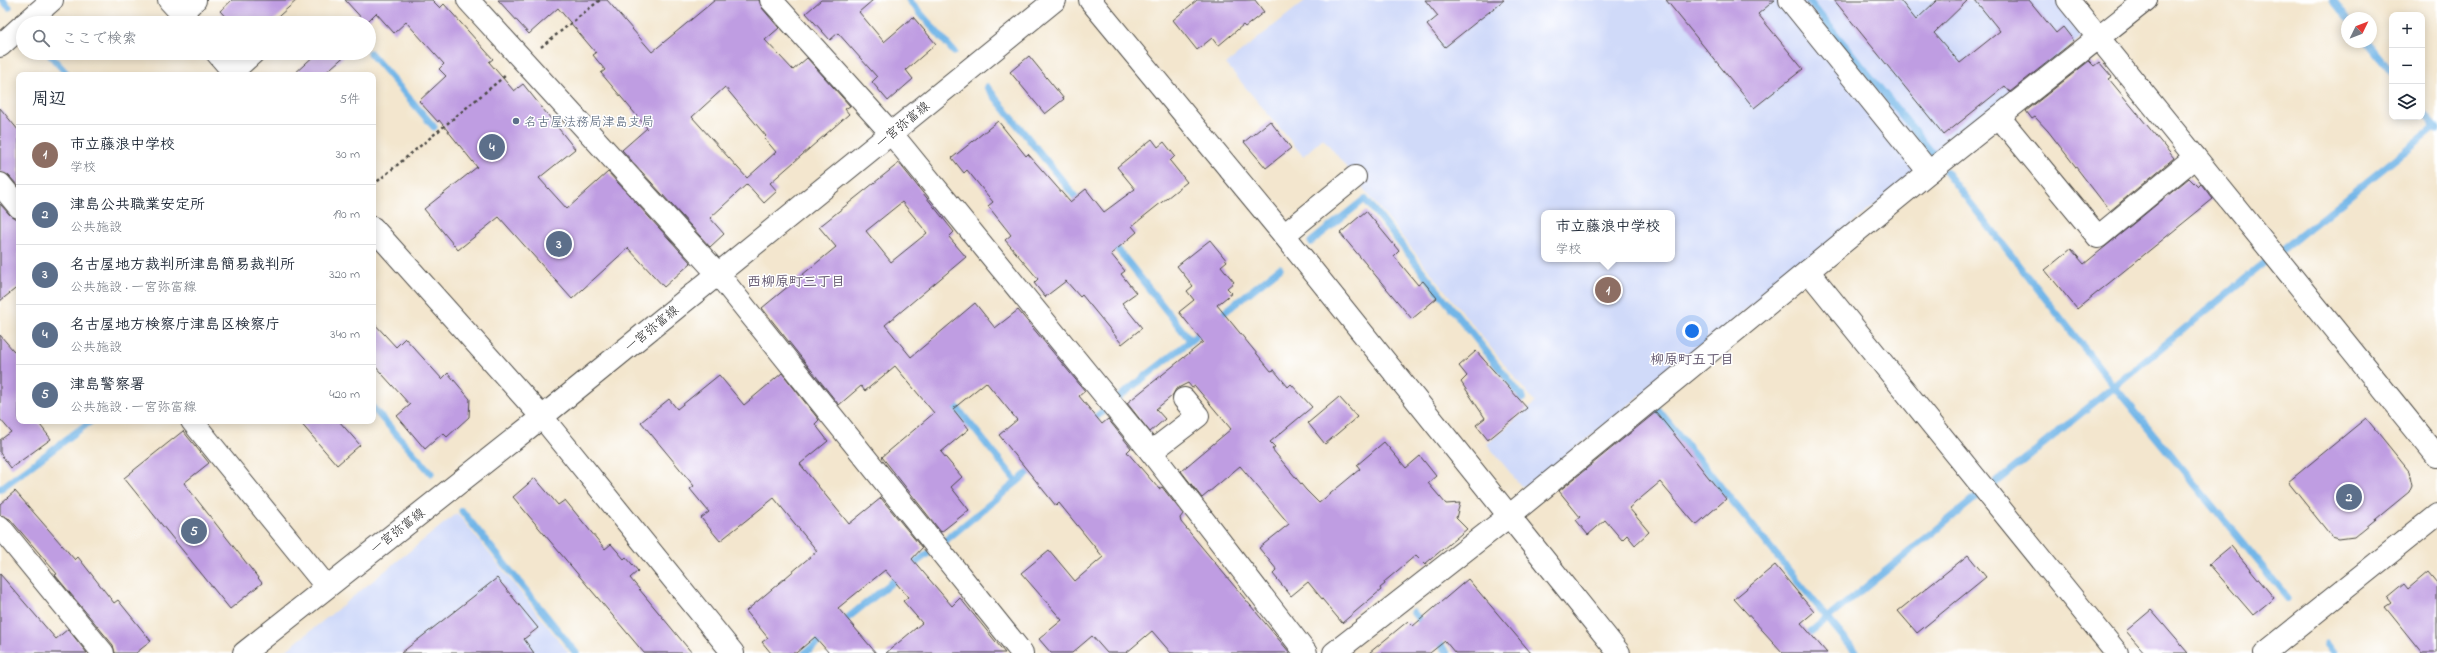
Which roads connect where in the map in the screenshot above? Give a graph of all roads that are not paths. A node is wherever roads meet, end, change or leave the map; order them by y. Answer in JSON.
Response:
{"nodes":[{"id":1,"x":52,"y":0,"type":"edge"},
{"id":2,"x":468,"y":0,"type":"edge"},
{"id":3,"x":772,"y":0,"type":"edge"},
{"id":4,"x":1055,"y":0,"type":"edge"},
{"id":5,"x":1090,"y":0,"type":"edge"},
{"id":6,"x":1790,"y":0,"type":"edge"},
{"id":7,"x":2068,"y":0,"type":"edge"},
{"id":8,"x":2146,"y":0,"type":"edge"},
{"id":9,"x":34,"y":16,"type":"edge"},
{"id":10,"x":16,"y":32,"type":"edge"},
{"id":11,"x":2099,"y":38,"type":"junction"},
{"id":12,"x":0,"y":46,"type":"edge"},
{"id":13,"x":223,"y":60,"type":"edge"},
{"id":14,"x":247,"y":60,"type":"edge"},
{"id":15,"x":234,"y":72,"type":"edge"},
{"id":16,"x":236,"y":72,"type":"edge"},
{"id":17,"x":1999,"y":117,"type":"junction"},
{"id":18,"x":891,"y":133,"type":"junction"},
{"id":19,"x":2195,"y":157,"type":"junction"},
{"id":20,"x":1929,"y":172,"type":"junction"},
{"id":21,"x":1355,"y":177,"type":"dead end"},
{"id":22,"x":0,"y":184,"type":"edge"},
{"id":23,"x":16,"y":204,"type":"edge"},
{"id":24,"x":376,"y":231,"type":"edge"},
{"id":25,"x":1284,"y":235,"type":"junction"},
{"id":26,"x":1808,"y":271,"type":"junction"},
{"id":27,"x":718,"y":274,"type":"junction"},
{"id":28,"x":1184,"y":399,"type":"dead end"},
{"id":29,"x":542,"y":416,"type":"junction"},
{"id":30,"x":194,"y":424,"type":"edge"},
{"id":31,"x":1151,"y":452,"type":"junction"},
{"id":32,"x":2437,"y":456,"type":"edge"},
{"id":33,"x":2437,"y":515,"type":"edge"},
{"id":34,"x":1509,"y":516,"type":"junction"},
{"id":35,"x":0,"y":527,"type":"edge"},
{"id":36,"x":326,"y":586,"type":"junction"},
{"id":37,"x":103,"y":653,"type":"edge"},
{"id":38,"x":244,"y":653,"type":"edge"},
{"id":39,"x":733,"y":653,"type":"edge"},
{"id":40,"x":1022,"y":653,"type":"edge"},
{"id":41,"x":1306,"y":653,"type":"edge"},
{"id":42,"x":1334,"y":653,"type":"edge"},
{"id":43,"x":1619,"y":653,"type":"edge"},
{"id":44,"x":2117,"y":653,"type":"edge"},
{"id":45,"x":2265,"y":653,"type":"edge"}],
"edges":[{"from":1,"to":9,"type":"street"},
{"from":2,"to":27,"type":"street"},
{"from":3,"to":18,"type":"street"},
{"from":4,"to":18,"type":"street","name":"一宮弥富線"},
{"from":5,"to":25,"type":"street"},
{"from":6,"to":20,"type":"street"},
{"from":7,"to":11,"type":"street"},
{"from":8,"to":11,"type":"street"},
{"from":10,"to":12,"type":"street"},
{"from":11,"to":17,"type":"street"},
{"from":11,"to":19,"type":"street"},
{"from":13,"to":15,"type":"street"},
{"from":14,"to":16,"type":"street"},
{"from":17,"to":19,"type":"street"},
{"from":17,"to":20,"type":"street"},
{"from":18,"to":27,"type":"street","name":"一宮弥富線"},
{"from":18,"to":31,"type":"street"},
{"from":19,"to":32,"type":"street"},
{"from":20,"to":26,"type":"street"},
{"from":21,"to":25,"type":"street"},
{"from":22,"to":23,"type":"street"},
{"from":24,"to":29,"type":"street"},
{"from":25,"to":34,"type":"street"},
{"from":26,"to":34,"type":"street"},
{"from":26,"to":44,"type":"street"},
{"from":27,"to":29,"type":"street","name":"一宮弥富線"},
{"from":27,"to":40,"type":"street"},
{"from":28,"to":31,"type":"street"},
{"from":29,"to":36,"type":"street","name":"一宮弥富線"},
{"from":29,"to":39,"type":"street"},
{"from":30,"to":36,"type":"street"},
{"from":31,"to":41,"type":"street"},
{"from":33,"to":45,"type":"street"},
{"from":34,"to":42,"type":"street"},
{"from":34,"to":43,"type":"street"},
{"from":35,"to":37,"type":"street"},
{"from":36,"to":38,"type":"street","name":"一宮弥富線"}]}
